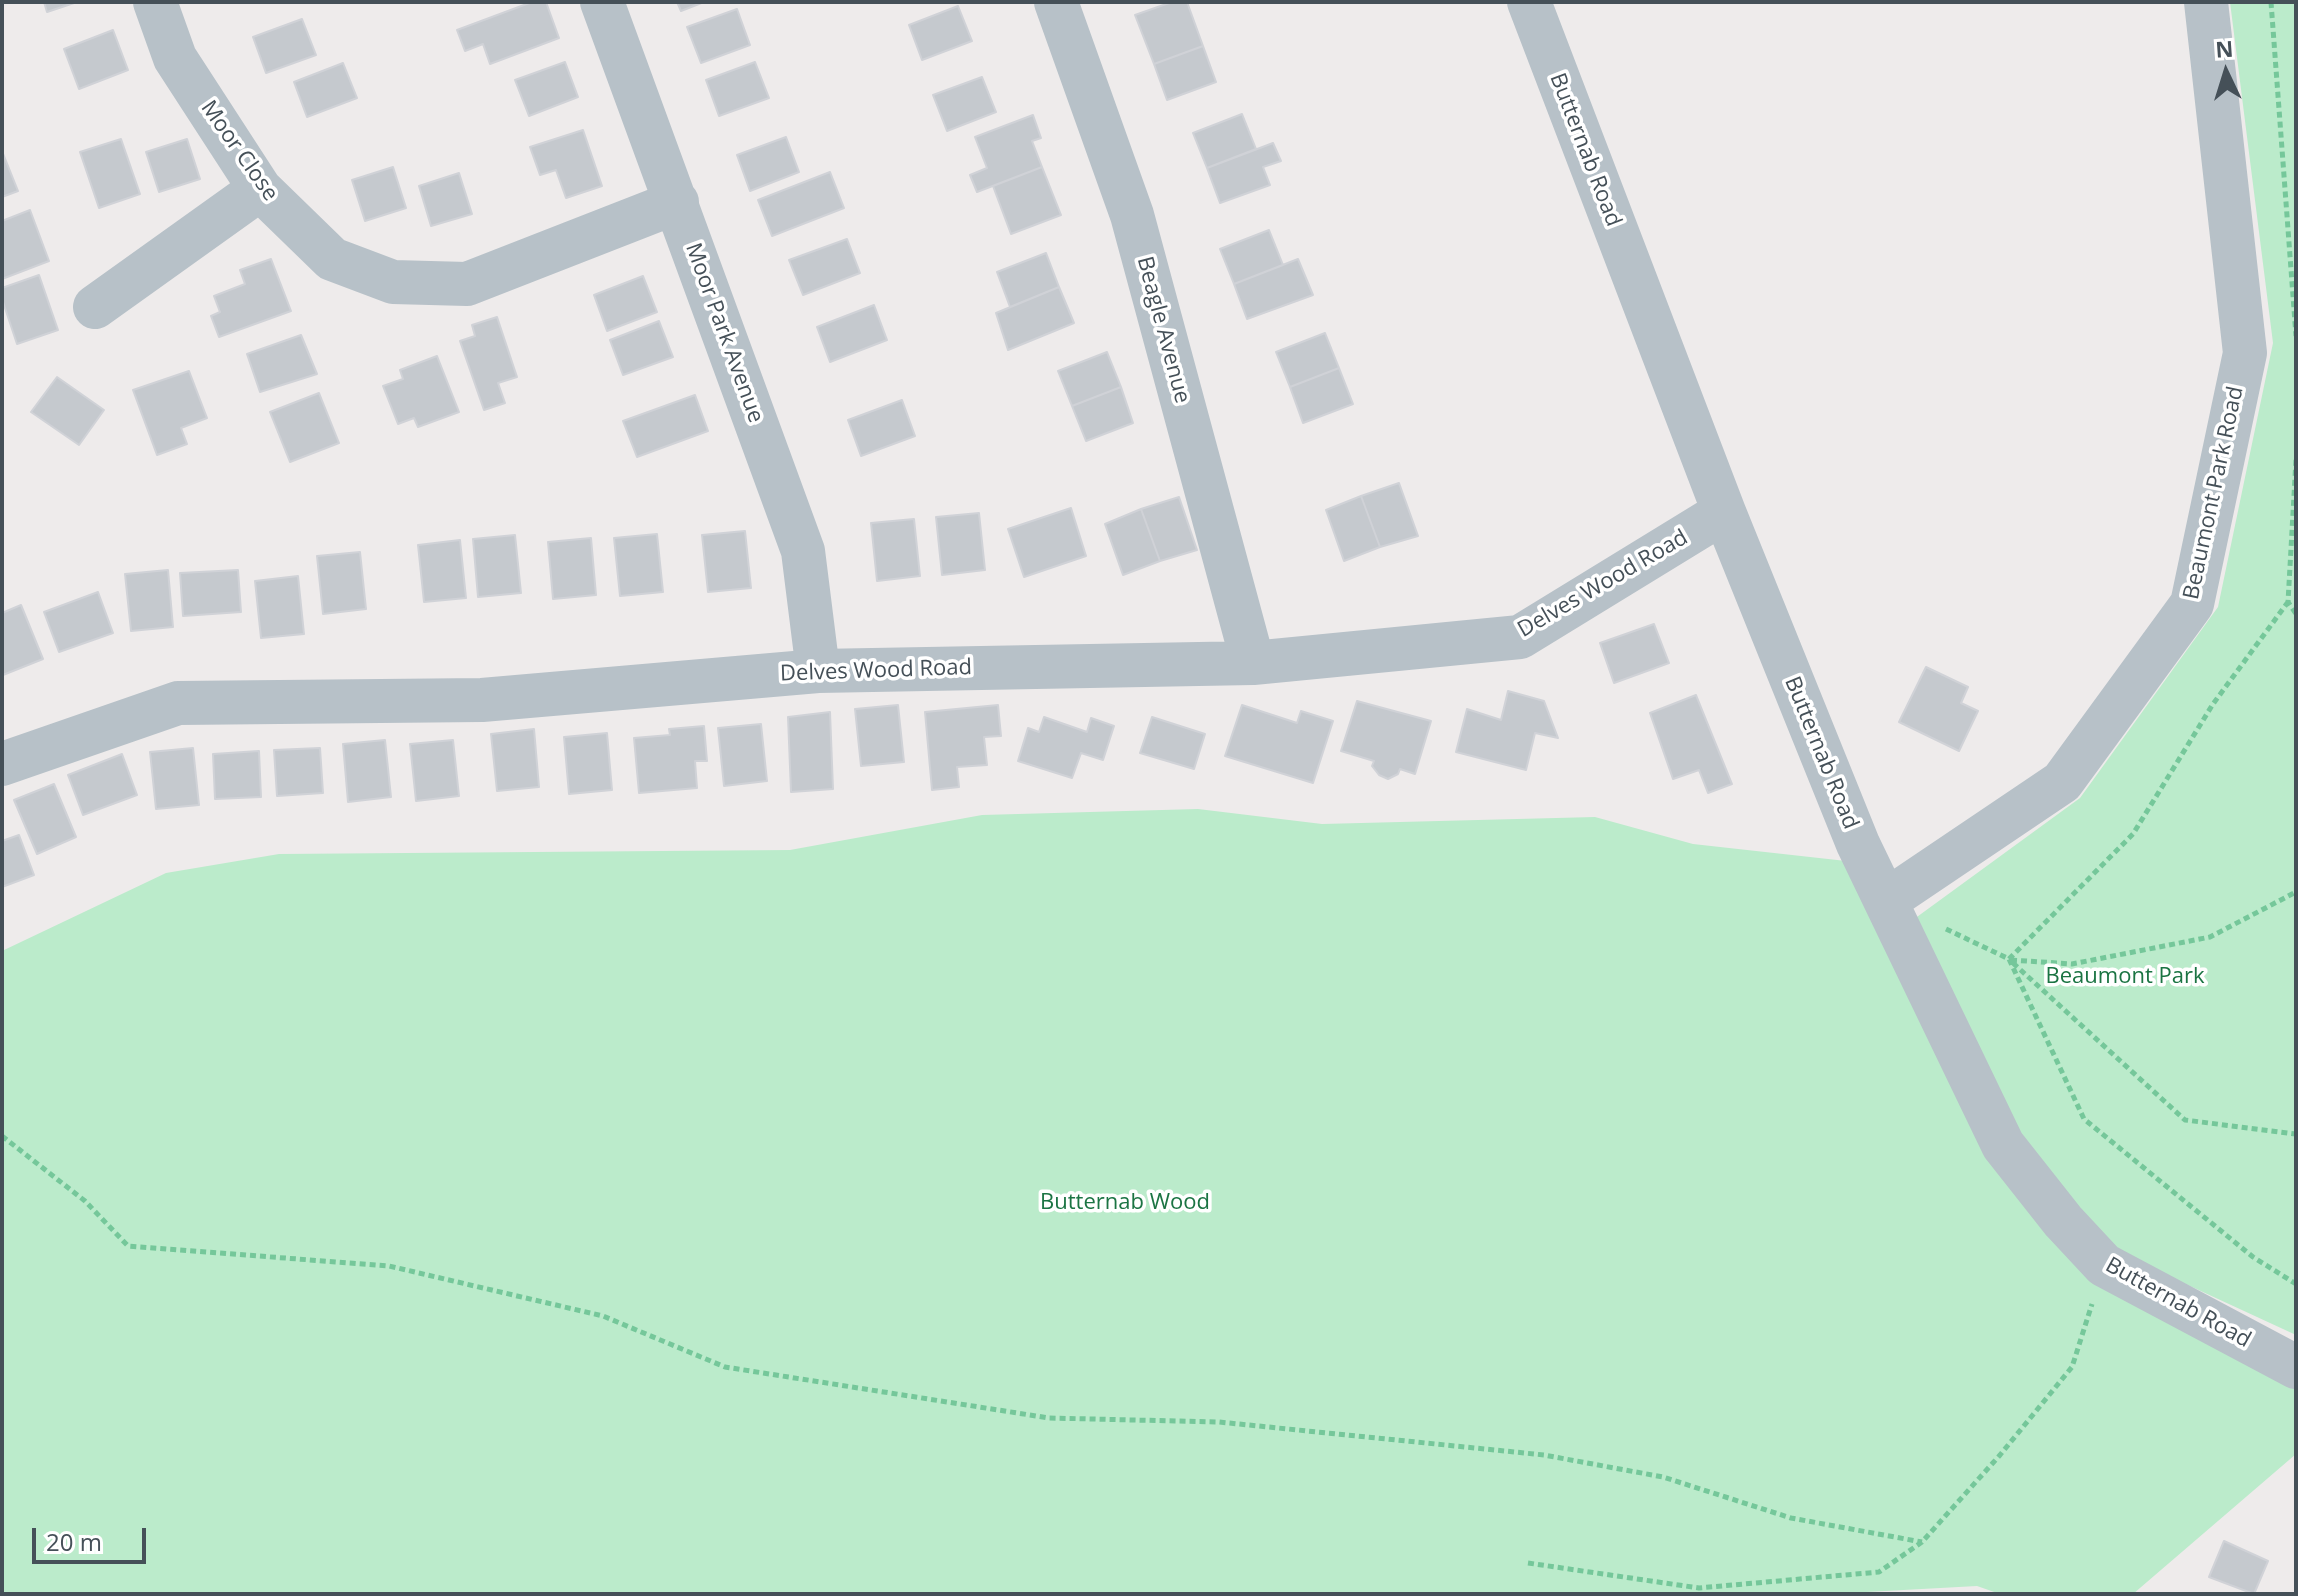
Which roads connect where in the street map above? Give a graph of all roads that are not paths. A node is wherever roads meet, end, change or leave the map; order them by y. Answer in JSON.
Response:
{"nodes":[{"id":1,"x":155,"y":2,"type":"edge"},
{"id":2,"x":602,"y":2,"type":"edge"},
{"id":3,"x":1056,"y":2,"type":"edge"},
{"id":4,"x":1529,"y":2,"type":"edge"},
{"id":5,"x":2206,"y":2,"type":"edge"},
{"id":6,"x":260,"y":189,"type":"junction"},
{"id":7,"x":677,"y":202,"type":"junction"},
{"id":8,"x":95,"y":307,"type":"dead end"},
{"id":9,"x":1724,"y":512,"type":"junction"},
{"id":10,"x":1253,"y":663,"type":"junction"},
{"id":11,"x":818,"y":671,"type":"junction"},
{"id":12,"x":2,"y":764,"type":"edge"},
{"id":13,"x":1887,"y":900,"type":"junction"},
{"id":14,"x":2296,"y":1367,"type":"edge"}],
"edges":[{"from":1,"to":6,"type":"street","name":"Moor Close"},
{"from":2,"to":7,"type":"street","name":"Moor Park Avenue"},
{"from":3,"to":10,"type":"street","name":"Beagle Avenue"},
{"from":4,"to":9,"type":"street","name":"Butternab Road"},
{"from":5,"to":13,"type":"street","name":"Beaumont Park Road"},
{"from":6,"to":7,"type":"street","name":"Moor Close"},
{"from":6,"to":8,"type":"street"},
{"from":7,"to":11,"type":"street","name":"Moor Park Avenue"},
{"from":9,"to":10,"type":"street","name":"Delves Wood Road"},
{"from":9,"to":13,"type":"street","name":"Butternab Road"},
{"from":10,"to":11,"type":"street","name":"Delves Wood Road"},
{"from":11,"to":12,"type":"street","name":"Delves Wood Road"},
{"from":13,"to":14,"type":"street","name":"Butternab Road"}]}
